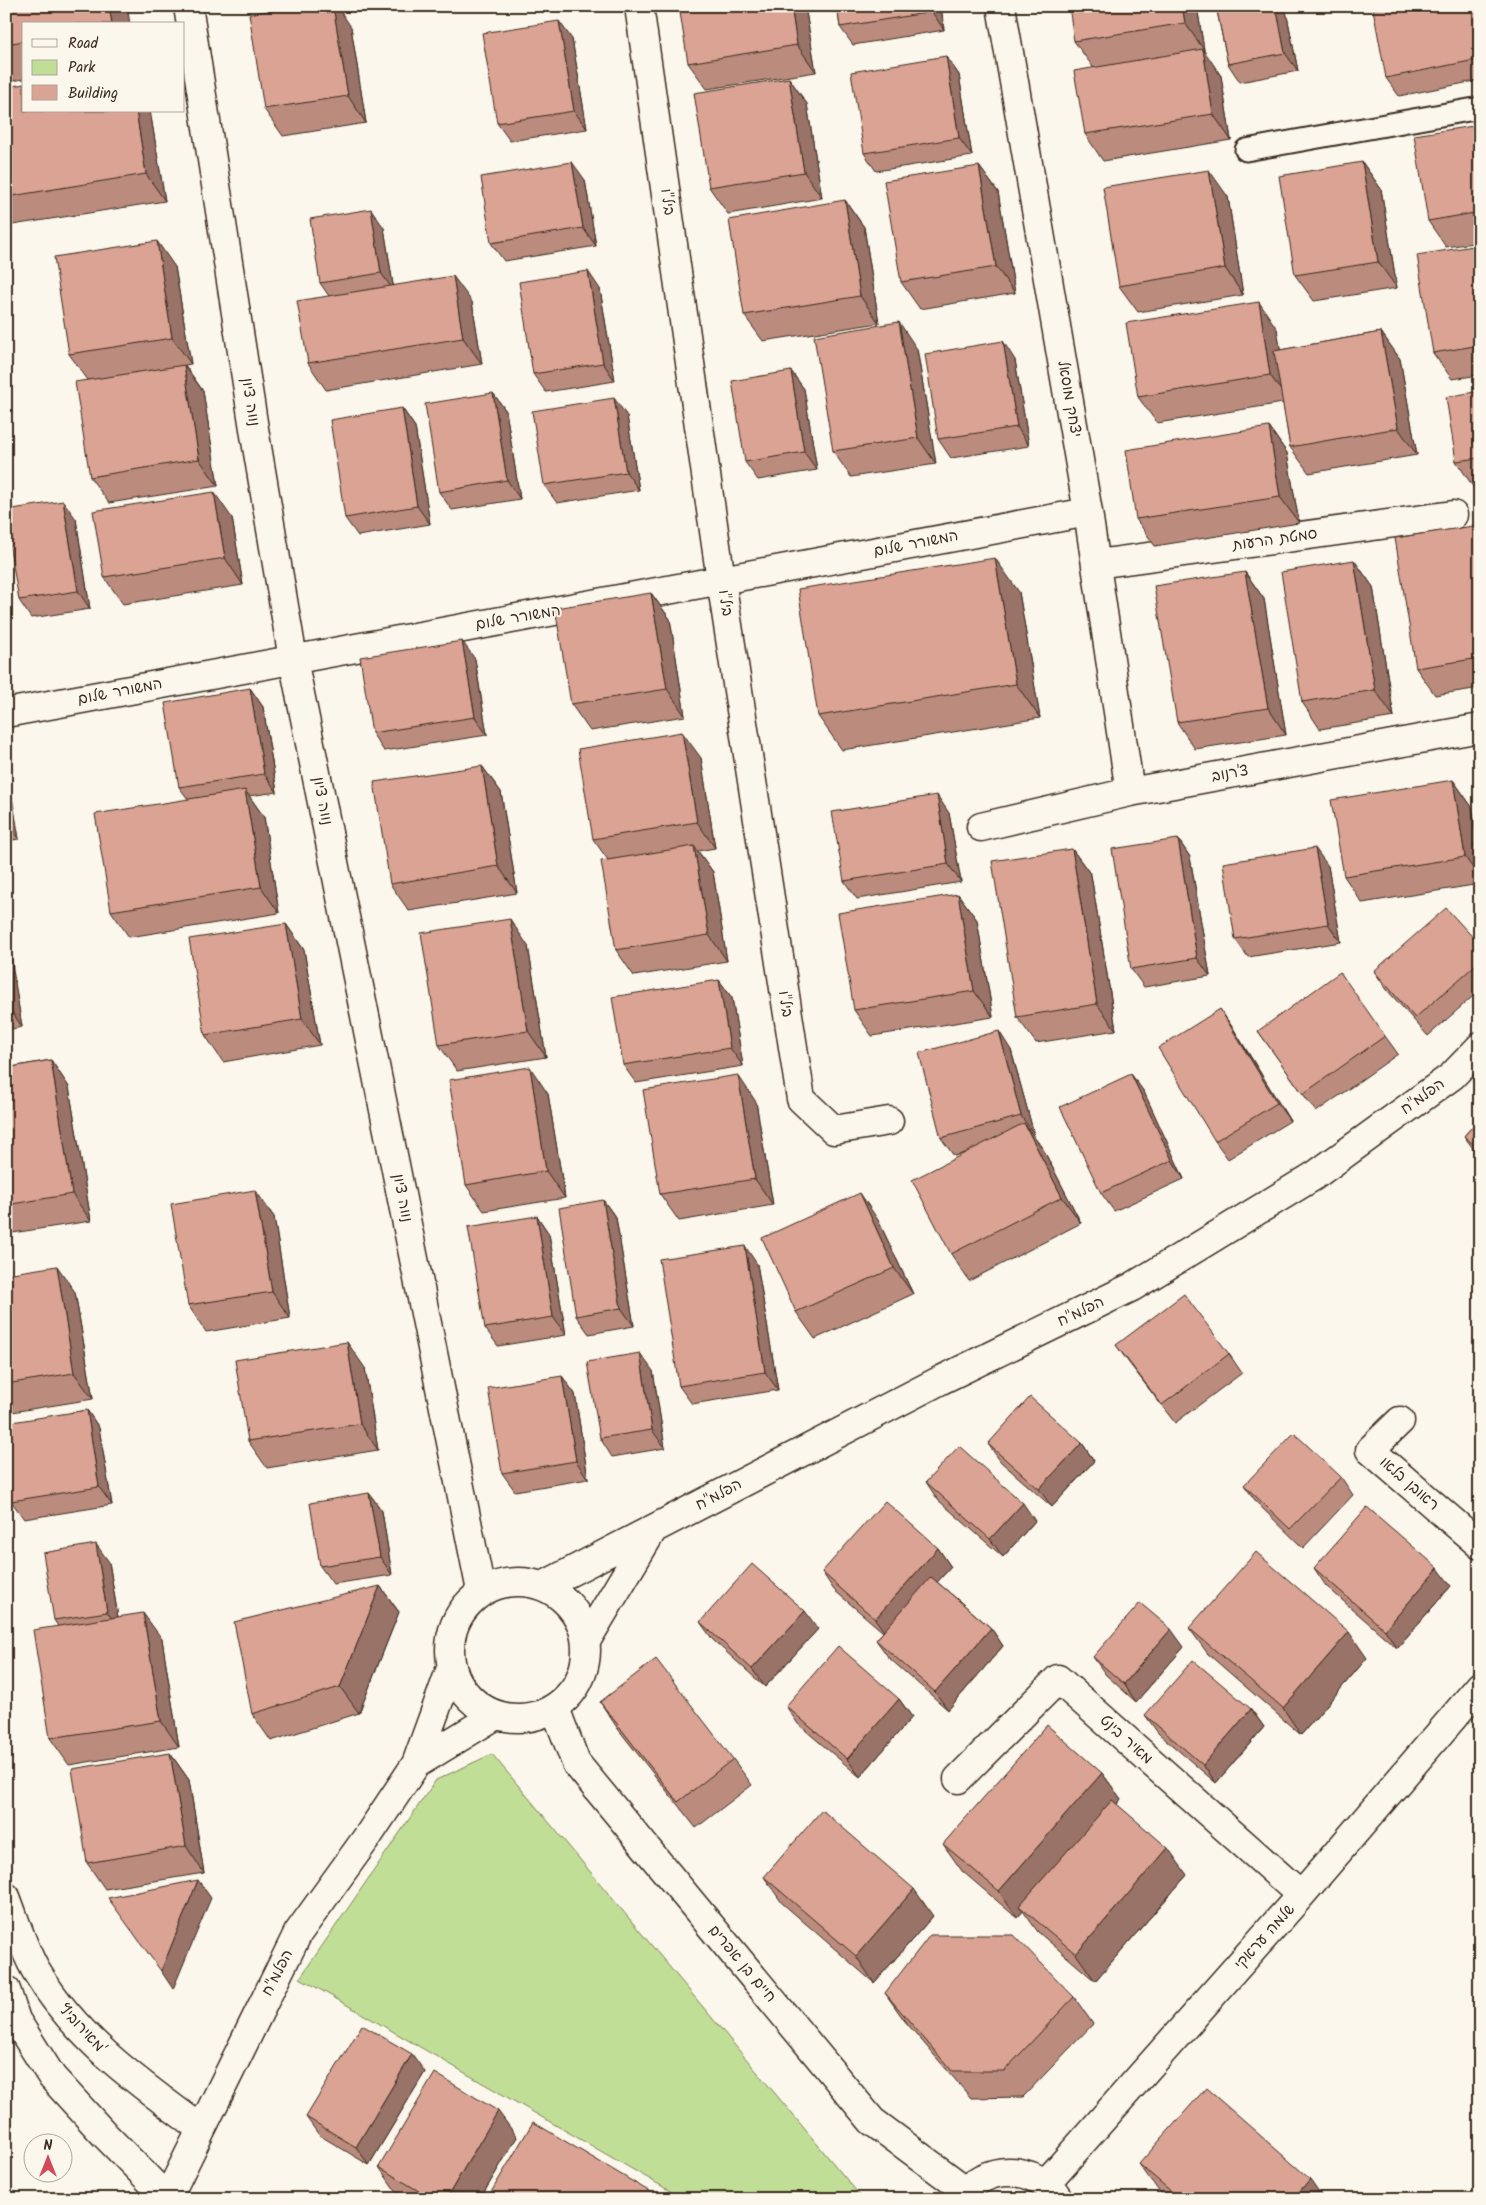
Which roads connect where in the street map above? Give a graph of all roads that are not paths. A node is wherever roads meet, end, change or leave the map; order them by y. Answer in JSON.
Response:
{"nodes":[{"id":1,"x":188,"y":6,"type":"edge"},
{"id":2,"x":639,"y":6,"type":"edge"},
{"id":3,"x":1001,"y":6,"type":"edge"},
{"id":4,"x":1480,"y":108,"type":"edge"},
{"id":5,"x":1246,"y":150,"type":"dead end"},
{"id":6,"x":1088,"y":512,"type":"junction"},
{"id":7,"x":1453,"y":516,"type":"dead end"},
{"id":8,"x":1097,"y":564,"type":"junction"},
{"id":9,"x":721,"y":580,"type":"junction"},
{"id":10,"x":293,"y":659,"type":"junction"},
{"id":11,"x":6,"y":713,"type":"edge"},
{"id":12,"x":1480,"y":728,"type":"edge"},
{"id":13,"x":1130,"y":792,"type":"junction"},
{"id":14,"x":981,"y":827,"type":"dead end"},
{"id":15,"x":1480,"y":1047,"type":"edge"},
{"id":16,"x":889,"y":1121,"type":"dead end"},
{"id":17,"x":1400,"y":1421,"type":"dead end"},
{"id":18,"x":652,"y":1531,"type":"junction"},
{"id":19,"x":1480,"y":1545,"type":"edge"},
{"id":20,"x":543,"y":1586,"type":"junction"},
{"id":21,"x":481,"y":1591,"type":"junction"},
{"id":22,"x":586,"y":1641,"type":"junction"},
{"id":23,"x":451,"y":1668,"type":"junction"},
{"id":24,"x":1480,"y":1686,"type":"edge"},
{"id":25,"x":555,"y":1708,"type":"junction"},
{"id":26,"x":496,"y":1716,"type":"junction"},
{"id":27,"x":416,"y":1764,"type":"junction"},
{"id":28,"x":958,"y":1779,"type":"dead end"},
{"id":29,"x":1301,"y":1895,"type":"junction"},
{"id":30,"x":6,"y":1897,"type":"edge"},
{"id":31,"x":6,"y":1990,"type":"edge"},
{"id":32,"x":200,"y":2128,"type":"junction"},
{"id":33,"x":1052,"y":2191,"type":"edge"},
{"id":34,"x":962,"y":2194,"type":"edge"},
{"id":35,"x":167,"y":2198,"type":"edge"}],
"edges":[{"from":1,"to":10,"type":"street","name":"נווה ציון"},
{"from":2,"to":9,"type":"street","name":"ביל\"ו"},
{"from":3,"to":6,"type":"street","name":"יצחק מוסאל"},
{"from":4,"to":5,"type":"lane"},
{"from":6,"to":8,"type":"street","name":"יצחק מוסאל"},
{"from":6,"to":9,"type":"street","name":"המשורר שלום"},
{"from":7,"to":8,"type":"street","name":"סמטת הרעות"},
{"from":8,"to":13,"type":"street","name":"יצחק מוסאל"},
{"from":9,"to":10,"type":"street","name":"המשורר שלום"},
{"from":9,"to":16,"type":"street","name":"ביל\"ו"},
{"from":10,"to":11,"type":"street","name":"המשורר שלום"},
{"from":10,"to":21,"type":"street","name":"נווה ציון"},
{"from":12,"to":13,"type":"street","name":"צ'רנוב"},
{"from":13,"to":14,"type":"street","name":"צ'רנוב"},
{"from":15,"to":18,"type":"street","name":"הפלמ\"ח"},
{"from":17,"to":19,"type":"street","name":"ראובן בלאו"},
{"from":18,"to":20,"type":"street","name":"הפלמ\"ח"},
{"from":18,"to":22,"type":"street","name":"הפלמ\"ח"},
{"from":20,"to":21,"type":"street","name":"הפלמ\"ח"},
{"from":20,"to":22,"type":"street","name":"הפלמ\"ח"},
{"from":21,"to":23,"type":"street","name":"הפלמ\"ח"},
{"from":22,"to":25,"type":"street","name":"הפלמ\"ח"},
{"from":23,"to":26,"type":"street","name":"הפלמ\"ח"},
{"from":23,"to":27,"type":"street","name":"הפלמ\"ח"},
{"from":24,"to":29,"type":"street","name":"שלמה עראקי"},
{"from":25,"to":26,"type":"street","name":"הפלמ\"ח"},
{"from":25,"to":34,"type":"street","name":"חיים בן אפרים"},
{"from":26,"to":27,"type":"street","name":"הפלמ\"ח"},
{"from":27,"to":32,"type":"street","name":"הפלמ\"ח"},
{"from":28,"to":29,"type":"street","name":"מאיר בינט"},
{"from":29,"to":33,"type":"street","name":"שלמה עראקי"},
{"from":30,"to":32,"type":"street","name":"מאירוביץ'"},
{"from":31,"to":35,"type":"street"},
{"from":32,"to":35,"type":"street","name":"הפלמ\"ח"},
{"from":33,"to":34,"type":"street"}]}
